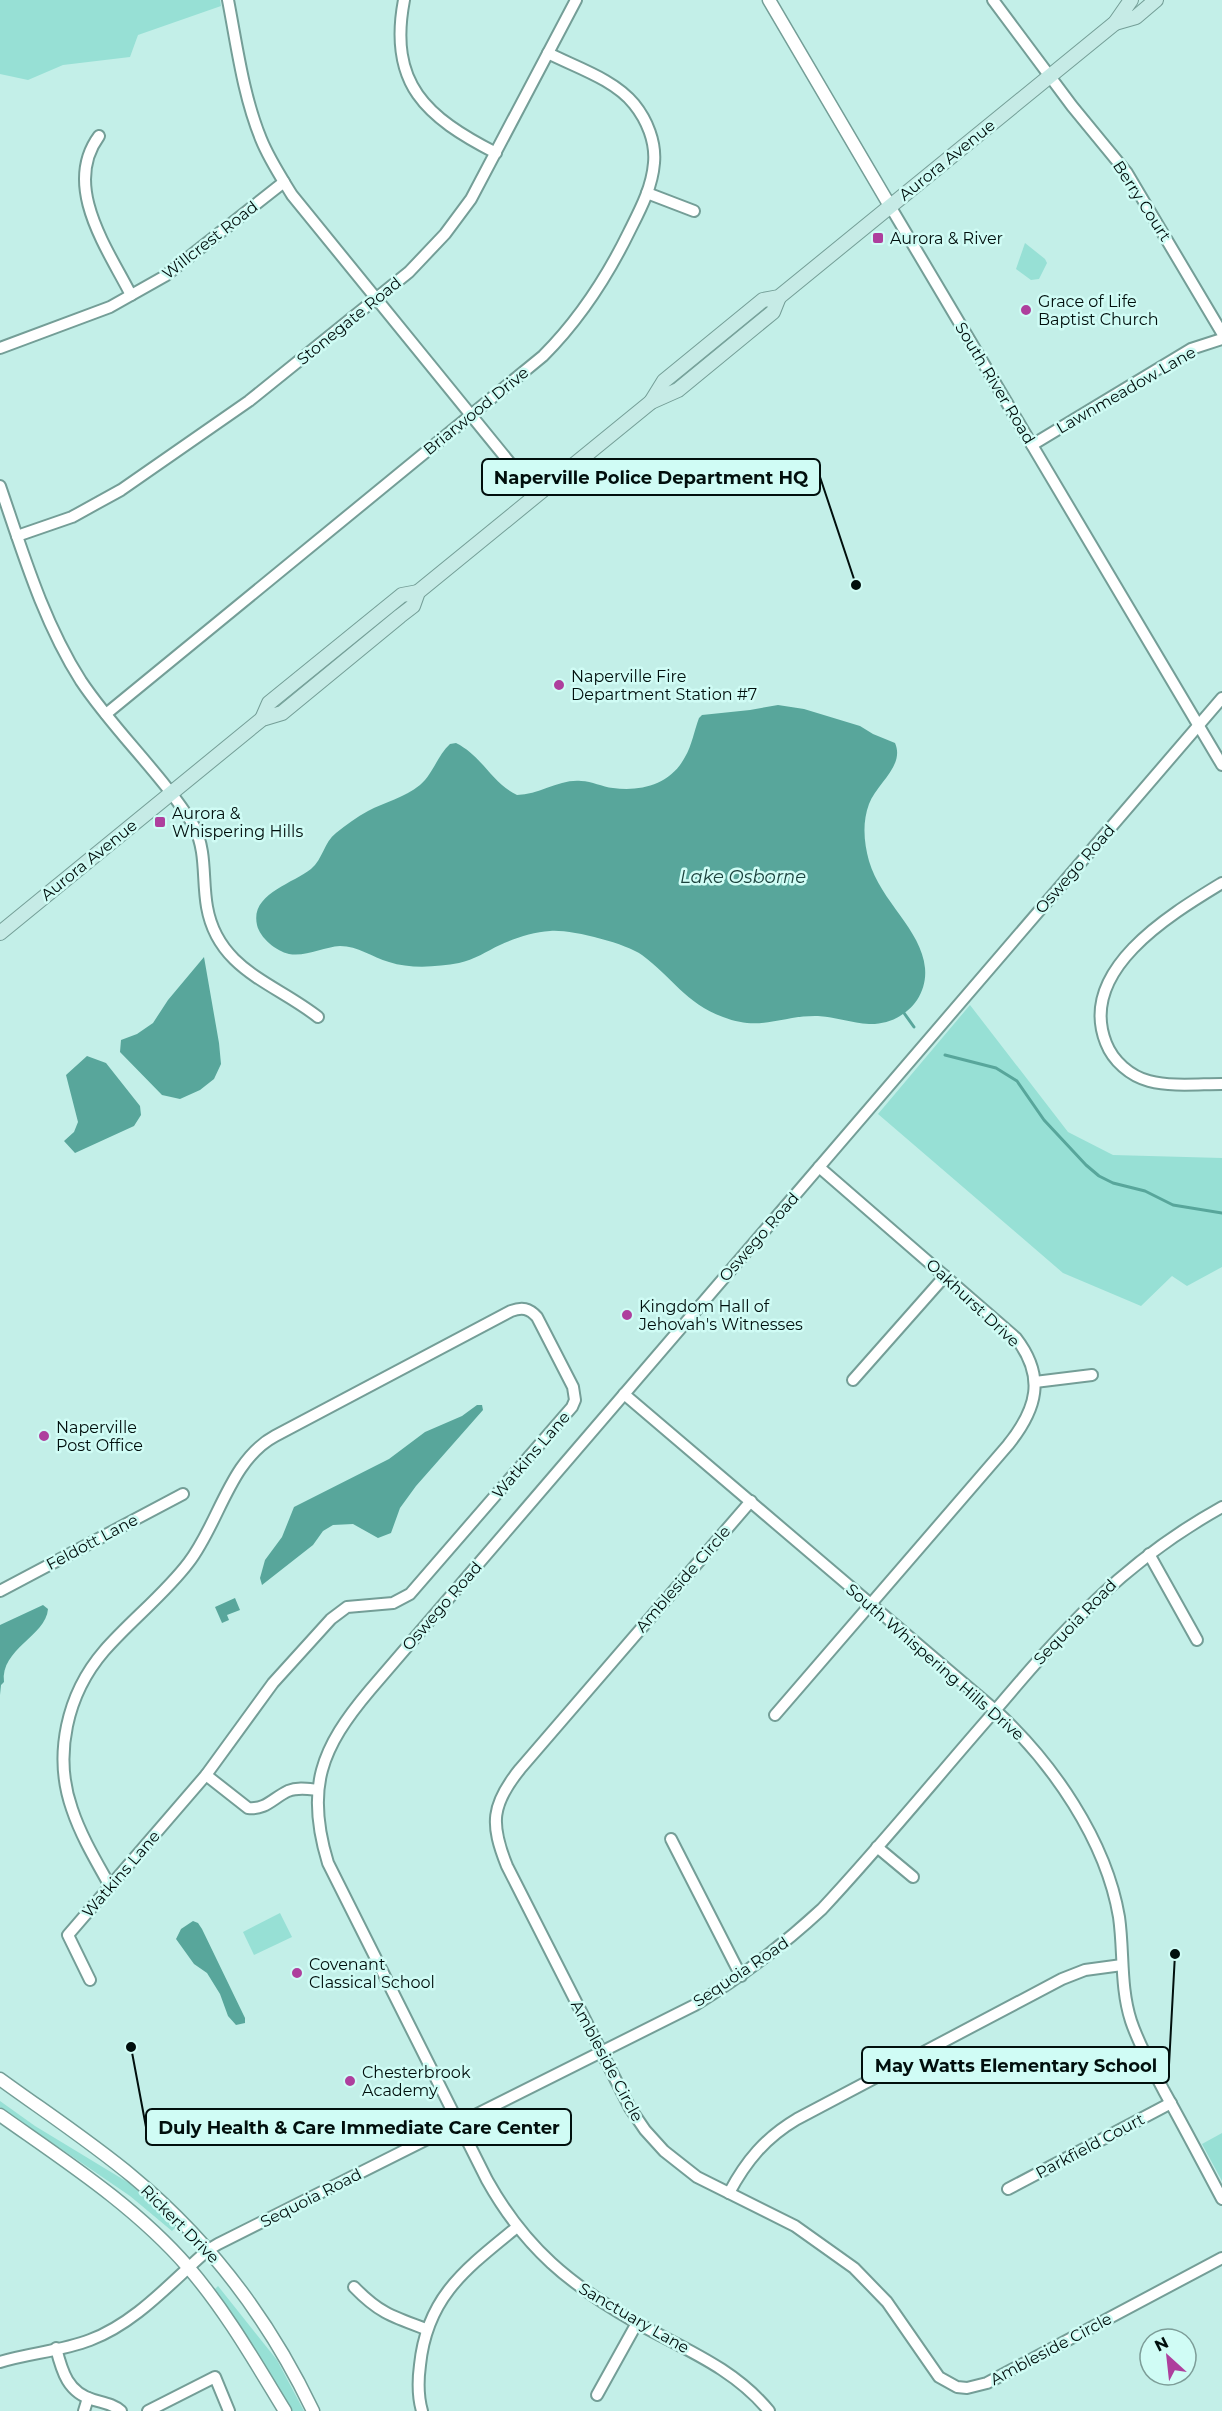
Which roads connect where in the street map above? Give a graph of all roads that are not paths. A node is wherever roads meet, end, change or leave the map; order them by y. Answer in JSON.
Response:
{"nodes":[{"id":1,"x":228,"y":0,"type":"edge"},
{"id":2,"x":404,"y":0,"type":"edge"},
{"id":3,"x":576,"y":0,"type":"edge"},
{"id":4,"x":769,"y":0,"type":"edge"},
{"id":5,"x":993,"y":0,"type":"edge"},
{"id":6,"x":1131,"y":0,"type":"edge"},
{"id":7,"x":1156,"y":0,"type":"edge"},
{"id":8,"x":1115,"y":23,"type":"junction"},
{"id":9,"x":548,"y":52,"type":"junction"},
{"id":10,"x":1050,"y":76,"type":"junction"},
{"id":11,"x":99,"y":136,"type":"dead end"},
{"id":12,"x":496,"y":153,"type":"junction"},
{"id":13,"x":284,"y":182,"type":"junction"},
{"id":14,"x":648,"y":193,"type":"junction"},
{"id":15,"x":890,"y":207,"type":"junction"},
{"id":16,"x":694,"y":211,"type":"dead end"},
{"id":17,"x":132,"y":295,"type":"junction"},
{"id":18,"x":376,"y":299,"type":"junction"},
{"id":19,"x":1222,"y":333,"type":"edge"},
{"id":20,"x":1222,"y":339,"type":"edge"},
{"id":21,"x":0,"y":348,"type":"edge"},
{"id":22,"x":471,"y":415,"type":"junction"},
{"id":23,"x":1032,"y":445,"type":"junction"},
{"id":24,"x":0,"y":486,"type":"edge"},
{"id":25,"x":536,"y":495,"type":"junction"},
{"id":26,"x":17,"y":536,"type":"junction"},
{"id":27,"x":1222,"y":698,"type":"edge"},
{"id":28,"x":106,"y":714,"type":"junction"},
{"id":29,"x":1197,"y":726,"type":"junction"},
{"id":30,"x":1222,"y":765,"type":"edge"},
{"id":31,"x":171,"y":793,"type":"junction"},
{"id":32,"x":1222,"y":883,"type":"edge"},
{"id":33,"x":0,"y":933,"type":"edge"},
{"id":34,"x":318,"y":1017,"type":"dead end"},
{"id":35,"x":1222,"y":1084,"type":"edge"},
{"id":36,"x":819,"y":1167,"type":"junction"},
{"id":37,"x":945,"y":1275,"type":"junction"},
{"id":38,"x":1092,"y":1375,"type":"dead end"},
{"id":39,"x":853,"y":1380,"type":"dead end"},
{"id":40,"x":1035,"y":1382,"type":"junction"},
{"id":41,"x":624,"y":1394,"type":"junction"},
{"id":42,"x":183,"y":1494,"type":"dead end"},
{"id":43,"x":751,"y":1501,"type":"junction"},
{"id":44,"x":1222,"y":1507,"type":"edge"},
{"id":45,"x":1149,"y":1554,"type":"junction"},
{"id":46,"x":0,"y":1591,"type":"edge"},
{"id":47,"x":870,"y":1605,"type":"junction"},
{"id":48,"x":1197,"y":1640,"type":"dead end"},
{"id":49,"x":995,"y":1710,"type":"junction"},
{"id":50,"x":775,"y":1715,"type":"dead end"},
{"id":51,"x":206,"y":1774,"type":"junction"},
{"id":52,"x":318,"y":1790,"type":"junction"},
{"id":53,"x":671,"y":1839,"type":"dead end"},
{"id":54,"x":878,"y":1847,"type":"junction"},
{"id":55,"x":913,"y":1877,"type":"dead end"},
{"id":56,"x":110,"y":1886,"type":"junction"},
{"id":57,"x":1122,"y":1965,"type":"junction"},
{"id":58,"x":741,"y":1976,"type":"junction"},
{"id":59,"x":90,"y":1980,"type":"dead end"},
{"id":60,"x":600,"y":2053,"type":"junction"},
{"id":61,"x":0,"y":2079,"type":"edge"},
{"id":62,"x":1171,"y":2103,"type":"junction"},
{"id":63,"x":0,"y":2115,"type":"edge"},
{"id":64,"x":459,"y":2124,"type":"junction"},
{"id":65,"x":1008,"y":2189,"type":"dead end"},
{"id":66,"x":729,"y":2193,"type":"junction"},
{"id":67,"x":1222,"y":2199,"type":"edge"},
{"id":68,"x":517,"y":2227,"type":"junction"},
{"id":69,"x":208,"y":2250,"type":"junction"},
{"id":70,"x":1222,"y":2258,"type":"edge"},
{"id":71,"x":188,"y":2267,"type":"junction"},
{"id":72,"x":354,"y":2287,"type":"dead end"},
{"id":73,"x":637,"y":2323,"type":"junction"},
{"id":74,"x":426,"y":2329,"type":"junction"},
{"id":75,"x":57,"y":2348,"type":"junction"},
{"id":76,"x":0,"y":2362,"type":"edge"},
{"id":77,"x":597,"y":2395,"type":"dead end"},
{"id":78,"x":88,"y":2398,"type":"junction"},
{"id":79,"x":84,"y":2411,"type":"edge"},
{"id":80,"x":121,"y":2411,"type":"edge"},
{"id":81,"x":148,"y":2411,"type":"edge"},
{"id":82,"x":229,"y":2411,"type":"edge"},
{"id":83,"x":285,"y":2411,"type":"edge"},
{"id":84,"x":313,"y":2411,"type":"edge"},
{"id":85,"x":422,"y":2411,"type":"edge"},
{"id":86,"x":769,"y":2411,"type":"edge"}],
"edges":[{"from":1,"to":13,"type":"street"},
{"from":2,"to":12,"type":"street"},
{"from":3,"to":9,"type":"street","name":"Stonegate Road"},
{"from":4,"to":15,"type":"street","name":"South River Road"},
{"from":5,"to":10,"type":"street","name":"Berry Court"},
{"from":6,"to":8,"type":"main road","name":"Aurora Avenue"},
{"from":7,"to":8,"type":"main road","name":"Aurora Avenue"},
{"from":8,"to":10,"type":"main road","name":"Aurora Avenue"},
{"from":9,"to":12,"type":"street","name":"Stonegate Road"},
{"from":9,"to":14,"type":"street","name":"Briarwood Drive"},
{"from":10,"to":15,"type":"main road","name":"Aurora Avenue"},
{"from":10,"to":19,"type":"street","name":"Berry Court"},
{"from":11,"to":17,"type":"street"},
{"from":12,"to":18,"type":"street","name":"Stonegate Road"},
{"from":13,"to":17,"type":"street","name":"Willcrest Road"},
{"from":13,"to":18,"type":"street"},
{"from":14,"to":16,"type":"street"},
{"from":14,"to":22,"type":"street","name":"Briarwood Drive"},
{"from":15,"to":23,"type":"street","name":"South River Road"},
{"from":15,"to":25,"type":"main road","name":"Aurora Avenue"},
{"from":17,"to":21,"type":"street","name":"Willcrest Road"},
{"from":18,"to":22,"type":"street"},
{"from":18,"to":26,"type":"street","name":"Stonegate Road"},
{"from":20,"to":23,"type":"street","name":"Lawnmeadow Lane"},
{"from":22,"to":25,"type":"street"},
{"from":22,"to":28,"type":"street","name":"Briarwood Drive"},
{"from":23,"to":29,"type":"street","name":"South River Road"},
{"from":24,"to":26,"type":"street"},
{"from":25,"to":31,"type":"main road","name":"Aurora Avenue"},
{"from":26,"to":28,"type":"street"},
{"from":27,"to":29,"type":"street","name":"Oswego Road"},
{"from":28,"to":31,"type":"street"},
{"from":29,"to":30,"type":"street","name":"South River Road"},
{"from":29,"to":36,"type":"street","name":"Oswego Road"},
{"from":31,"to":33,"type":"main road","name":"Aurora Avenue"},
{"from":31,"to":34,"type":"street"},
{"from":32,"to":35,"type":"street"},
{"from":36,"to":37,"type":"street","name":"Oakhurst Drive"},
{"from":36,"to":41,"type":"street","name":"Oswego Road"},
{"from":37,"to":39,"type":"street"},
{"from":37,"to":40,"type":"street","name":"Oakhurst Drive"},
{"from":38,"to":40,"type":"street"},
{"from":40,"to":47,"type":"street","name":"Oakhurst Drive"},
{"from":41,"to":43,"type":"street","name":"South Whispering Hills Drive"},
{"from":41,"to":52,"type":"street","name":"Oswego Road"},
{"from":42,"to":46,"type":"street","name":"Feldott Lane"},
{"from":43,"to":47,"type":"street","name":"South Whispering Hills Drive"},
{"from":43,"to":60,"type":"street","name":"Ambleside Circle"},
{"from":44,"to":45,"type":"street","name":"Sequoia Road"},
{"from":45,"to":48,"type":"street"},
{"from":45,"to":49,"type":"street","name":"Sequoia Road"},
{"from":47,"to":49,"type":"street","name":"South Whispering Hills Drive"},
{"from":47,"to":50,"type":"street","name":"Oakhurst Drive"},
{"from":49,"to":54,"type":"street","name":"Sequoia Road"},
{"from":49,"to":57,"type":"street","name":"South Whispering Hills Drive"},
{"from":51,"to":52,"type":"street"},
{"from":51,"to":56,"type":"street","name":"Watkins Lane"},
{"from":51,"to":56,"type":"street","name":"Watkins Lane"},
{"from":52,"to":64,"type":"street","name":"Sanctuary Lane"},
{"from":53,"to":58,"type":"street"},
{"from":54,"to":55,"type":"street"},
{"from":54,"to":58,"type":"street","name":"Sequoia Road"},
{"from":56,"to":59,"type":"street","name":"Watkins Lane"},
{"from":57,"to":62,"type":"street","name":"South Whispering Hills Drive"},
{"from":57,"to":66,"type":"street"},
{"from":58,"to":60,"type":"street","name":"Sequoia Road"},
{"from":60,"to":64,"type":"street","name":"Sequoia Road"},
{"from":60,"to":66,"type":"street","name":"Ambleside Circle"},
{"from":61,"to":69,"type":"street","name":"Rickert Drive"},
{"from":62,"to":65,"type":"street","name":"Parkfield Court"},
{"from":62,"to":67,"type":"street","name":"South Whispering Hills Drive"},
{"from":63,"to":71,"type":"street","name":"Rickert Drive"},
{"from":64,"to":68,"type":"street","name":"Sanctuary Lane"},
{"from":64,"to":69,"type":"street","name":"Sequoia Road"},
{"from":66,"to":70,"type":"street","name":"Ambleside Circle"},
{"from":68,"to":73,"type":"street","name":"Sanctuary Lane"},
{"from":68,"to":74,"type":"street"},
{"from":69,"to":71,"type":"street","name":"Sequoia Road"},
{"from":69,"to":84,"type":"street","name":"Rickert Drive"},
{"from":71,"to":75,"type":"street","name":"Sequoia Road"},
{"from":71,"to":83,"type":"street","name":"Rickert Drive"},
{"from":72,"to":74,"type":"street"},
{"from":73,"to":77,"type":"street"},
{"from":73,"to":86,"type":"street","name":"Sanctuary Lane"},
{"from":74,"to":85,"type":"street"},
{"from":75,"to":76,"type":"street","name":"Sequoia Road"},
{"from":75,"to":78,"type":"street"},
{"from":78,"to":79,"type":"street"},
{"from":78,"to":80,"type":"street"},
{"from":81,"to":82,"type":"street"}]}
